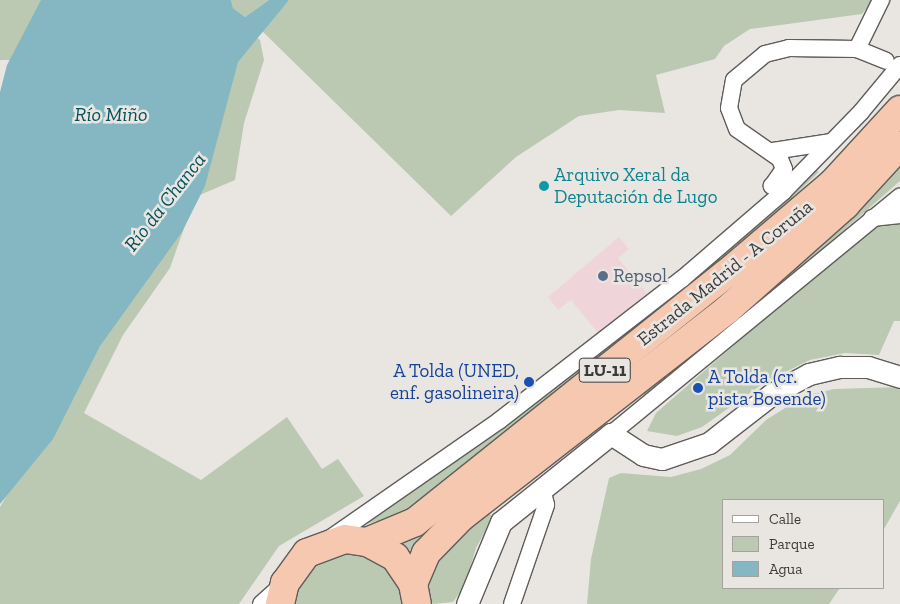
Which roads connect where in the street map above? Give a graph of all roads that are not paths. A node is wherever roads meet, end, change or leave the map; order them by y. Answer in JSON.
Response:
{"nodes":[{"id":1,"x":881,"y":0,"type":"edge"},
{"id":2,"x":857,"y":49,"type":"junction"},
{"id":3,"x":893,"y":63,"type":"edge"},
{"id":4,"x":900,"y":110,"type":"edge"},
{"id":5,"x":833,"y":141,"type":"junction"},
{"id":6,"x":900,"y":145,"type":"edge"},
{"id":7,"x":772,"y":151,"type":"junction"},
{"id":8,"x":783,"y":192,"type":"junction"},
{"id":9,"x":900,"y":198,"type":"edge"},
{"id":10,"x":900,"y":215,"type":"edge"},
{"id":11,"x":872,"y":218,"type":"junction"},
{"id":12,"x":900,"y":377,"type":"edge"},
{"id":13,"x":612,"y":434,"type":"junction"},
{"id":14,"x":542,"y":486,"type":"junction"},
{"id":15,"x":367,"y":542,"type":"junction"},
{"id":16,"x":323,"y":544,"type":"junction"},
{"id":17,"x":283,"y":593,"type":"edge"},
{"id":18,"x":415,"y":594,"type":"edge"},
{"id":19,"x":261,"y":604,"type":"edge"},
{"id":20,"x":467,"y":604,"type":"edge"},
{"id":21,"x":512,"y":604,"type":"edge"}],
"edges":[{"from":1,"to":2,"type":"street"},
{"from":2,"to":3,"type":"street"},
{"from":2,"to":7,"type":"street"},
{"from":3,"to":5,"type":"street"},
{"from":4,"to":15,"type":"highway","name":"Estrada Madrid - A Coruña","number":"LU-11"},
{"from":5,"to":7,"type":"street"},
{"from":5,"to":8,"type":"street"},
{"from":6,"to":18,"type":"highway","name":"Estrada Madrid - A Coruña","number":"LU-11"},
{"from":7,"to":8,"type":"street"},
{"from":8,"to":16,"type":"street"},
{"from":9,"to":11,"type":"street"},
{"from":10,"to":11,"type":"street"},
{"from":11,"to":13,"type":"street"},
{"from":12,"to":13,"type":"street"},
{"from":13,"to":14,"type":"street"},
{"from":14,"to":20,"type":"street"},
{"from":14,"to":21,"type":"street"},
{"from":15,"to":16,"type":"highway","name":"Estrada Madrid - A Coruña","number":"LU-11"},
{"from":15,"to":18,"type":"highway","name":"Estrada Madrid - A Coruña","number":"LU-11"},
{"from":16,"to":17,"type":"highway","name":"Estrada Madrid - A Coruña","number":"LU-11"},
{"from":17,"to":19,"type":"street"}]}
